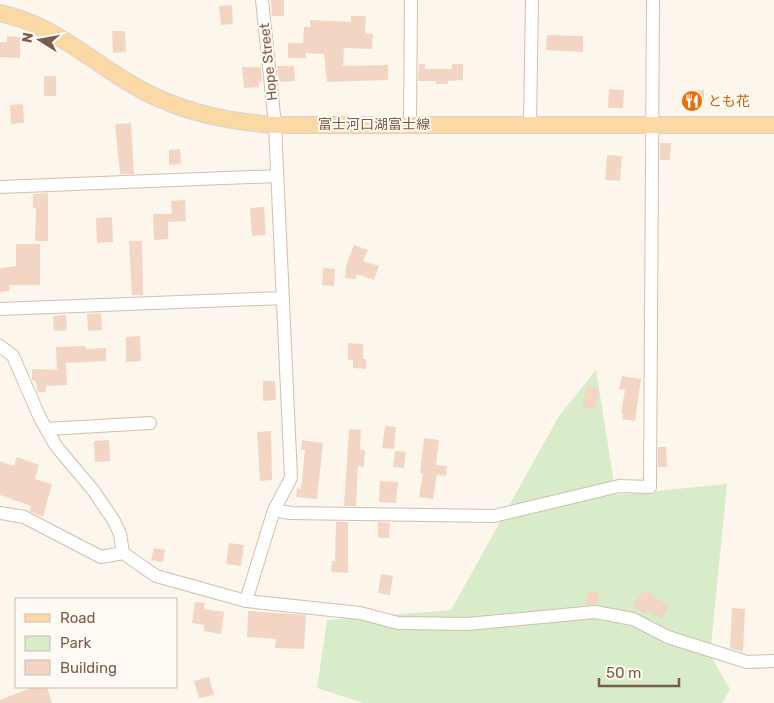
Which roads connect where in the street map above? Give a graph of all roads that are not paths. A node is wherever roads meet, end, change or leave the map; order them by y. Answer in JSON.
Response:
{"nodes":[{"id":1,"x":262,"y":0,"type":"edge"},
{"id":2,"x":411,"y":0,"type":"edge"},
{"id":3,"x":532,"y":0,"type":"edge"},
{"id":4,"x":653,"y":0,"type":"edge"},
{"id":5,"x":0,"y":13,"type":"edge"},
{"id":6,"x":530,"y":123,"type":"junction"},
{"id":7,"x":410,"y":124,"type":"junction"},
{"id":8,"x":274,"y":125,"type":"junction"},
{"id":9,"x":652,"y":125,"type":"junction"},
{"id":10,"x":774,"y":125,"type":"edge"},
{"id":11,"x":277,"y":176,"type":"junction"},
{"id":12,"x":0,"y":187,"type":"edge"},
{"id":13,"x":282,"y":298,"type":"junction"},
{"id":14,"x":0,"y":309,"type":"edge"},
{"id":15,"x":0,"y":346,"type":"edge"},
{"id":16,"x":150,"y":423,"type":"dead end"},
{"id":17,"x":47,"y":430,"type":"junction"},
{"id":18,"x":274,"y":510,"type":"junction"},
{"id":19,"x":0,"y":514,"type":"edge"},
{"id":20,"x":123,"y":553,"type":"junction"},
{"id":21,"x":246,"y":601,"type":"junction"},
{"id":22,"x":774,"y":661,"type":"edge"}],
"edges":[{"from":1,"to":8,"type":"street","name":"Hope Street"},
{"from":2,"to":7,"type":"street"},
{"from":3,"to":6,"type":"street"},
{"from":4,"to":9,"type":"street"},
{"from":5,"to":8,"type":"main road","name":"富士河口湖富士線"},
{"from":6,"to":7,"type":"main road","name":"富士河口湖富士線"},
{"from":6,"to":9,"type":"main road","name":"富士河口湖富士線"},
{"from":7,"to":8,"type":"main road","name":"富士河口湖富士線"},
{"from":8,"to":11,"type":"street","name":"Hope Street"},
{"from":9,"to":10,"type":"main road","name":"富士河口湖富士線"},
{"from":9,"to":18,"type":"street"},
{"from":11,"to":12,"type":"street"},
{"from":11,"to":13,"type":"street","name":"Hope Street"},
{"from":13,"to":14,"type":"street"},
{"from":13,"to":18,"type":"street","name":"Hope Street"},
{"from":15,"to":17,"type":"street"},
{"from":16,"to":17,"type":"street"},
{"from":17,"to":20,"type":"street"},
{"from":18,"to":21,"type":"street","name":"Hope Street"},
{"from":19,"to":20,"type":"street"},
{"from":20,"to":21,"type":"street"},
{"from":21,"to":22,"type":"street"}]}
